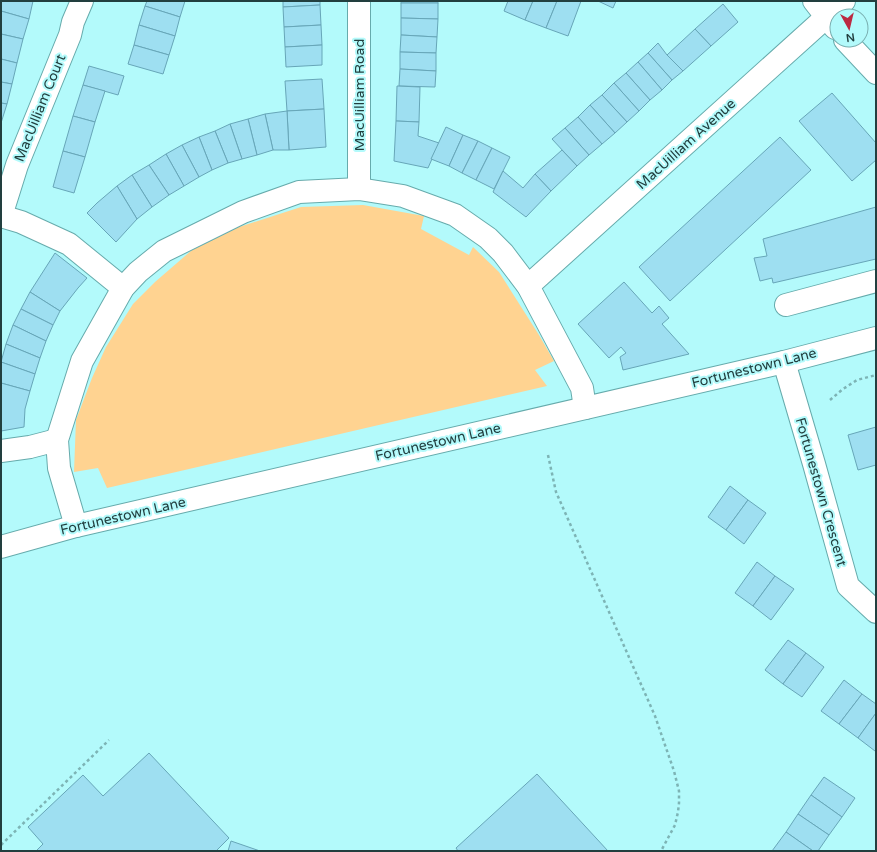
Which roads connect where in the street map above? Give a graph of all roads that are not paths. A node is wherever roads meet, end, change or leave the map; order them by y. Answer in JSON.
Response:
{"nodes":[{"id":1,"x":82,"y":1,"type":"edge"},
{"id":2,"x":359,"y":1,"type":"edge"},
{"id":3,"x":844,"y":1,"type":"edge"},
{"id":4,"x":826,"y":16,"type":"edge"},
{"id":5,"x":851,"y":48,"type":"edge"},
{"id":6,"x":876,"y":73,"type":"edge"},
{"id":7,"x":359,"y":189,"type":"junction"},
{"id":8,"x":876,"y":281,"type":"edge"},
{"id":9,"x":528,"y":286,"type":"junction"},
{"id":10,"x":123,"y":288,"type":"junction"},
{"id":11,"x":786,"y":305,"type":"dead end"},
{"id":12,"x":876,"y":338,"type":"edge"},
{"id":13,"x":784,"y":362,"type":"junction"},
{"id":14,"x":585,"y":408,"type":"junction"},
{"id":15,"x":57,"y":440,"type":"junction"},
{"id":16,"x":1,"y":451,"type":"edge"},
{"id":17,"x":76,"y":526,"type":"junction"},
{"id":18,"x":1,"y":547,"type":"edge"},
{"id":19,"x":876,"y":612,"type":"edge"}],
"edges":[{"from":1,"to":10,"type":"street","name":"MacUilliam Court"},
{"from":2,"to":7,"type":"street","name":"MacUilliam Road"},
{"from":3,"to":4,"type":"street","name":"MacUilliam Avenue"},
{"from":4,"to":9,"type":"street","name":"MacUilliam Avenue"},
{"from":5,"to":6,"type":"street"},
{"from":7,"to":9,"type":"street"},
{"from":7,"to":10,"type":"street"},
{"from":8,"to":11,"type":"street"},
{"from":9,"to":14,"type":"street"},
{"from":10,"to":15,"type":"street"},
{"from":12,"to":13,"type":"street","name":"Fortunestown Lane"},
{"from":13,"to":14,"type":"street","name":"Fortunestown Lane"},
{"from":13,"to":19,"type":"street","name":"Fortunestown Crescent"},
{"from":14,"to":17,"type":"street","name":"Fortunestown Lane"},
{"from":15,"to":16,"type":"street"},
{"from":15,"to":17,"type":"street"},
{"from":17,"to":18,"type":"street","name":"Fortunestown Lane"}]}
